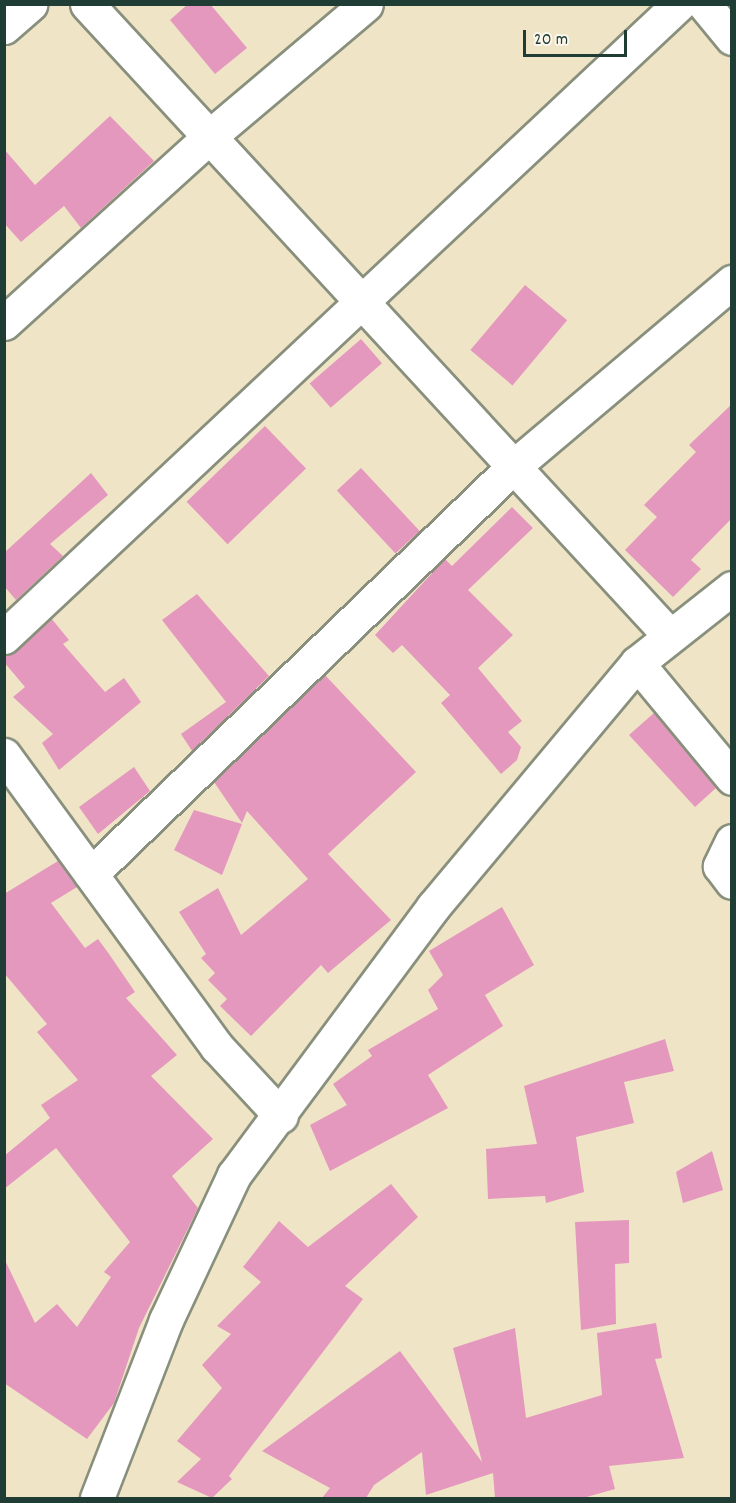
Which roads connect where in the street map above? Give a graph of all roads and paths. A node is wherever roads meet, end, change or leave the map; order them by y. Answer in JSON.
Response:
{"nodes":[{"id":1,"x":30,"y":4,"type":"edge"},
{"id":2,"x":87,"y":4,"type":"edge"},
{"id":3,"x":366,"y":4,"type":"edge"},
{"id":4,"x":679,"y":4,"type":"edge"},
{"id":5,"x":704,"y":4,"type":"edge"},
{"id":6,"x":4,"y":27,"type":"edge"},
{"id":7,"x":732,"y":38,"type":"edge"},
{"id":8,"x":210,"y":136,"type":"junction"},
{"id":9,"x":732,"y":282,"type":"edge"},
{"id":10,"x":358,"y":302,"type":"junction"},
{"id":11,"x":4,"y":322,"type":"edge"},
{"id":12,"x":513,"y":467,"type":"junction"},
{"id":13,"x":732,"y":588,"type":"edge"},
{"id":14,"x":670,"y":636,"type":"junction"},
{"id":15,"x":4,"y":637,"type":"edge"},
{"id":16,"x":637,"y":663,"type":"junction"},
{"id":17,"x":4,"y":755,"type":"edge"},
{"id":18,"x":732,"y":778,"type":"edge"},
{"id":19,"x":732,"y":840,"type":"edge"},
{"id":20,"x":91,"y":874,"type":"junction"},
{"id":21,"x":732,"y":882,"type":"edge"},
{"id":22,"x":281,"y":1116,"type":"junction"},
{"id":23,"x":97,"y":1498,"type":"edge"}],
"edges":[{"from":1,"to":6,"type":"street"},
{"from":2,"to":8,"type":"street"},
{"from":3,"to":8,"type":"street"},
{"from":4,"to":10,"type":"street"},
{"from":5,"to":7,"type":"street"},
{"from":8,"to":10,"type":"street"},
{"from":8,"to":11,"type":"street"},
{"from":9,"to":12,"type":"street"},
{"from":10,"to":12,"type":"street"},
{"from":10,"to":15,"type":"street"},
{"from":12,"to":14,"type":"street"},
{"from":12,"to":20,"type":"street"},
{"from":13,"to":14,"type":"street"},
{"from":14,"to":16,"type":"street"},
{"from":16,"to":18,"type":"street"},
{"from":16,"to":22,"type":"street"},
{"from":17,"to":20,"type":"street"},
{"from":19,"to":21,"type":"street"},
{"from":20,"to":22,"type":"street"},
{"from":22,"to":23,"type":"street"}]}
